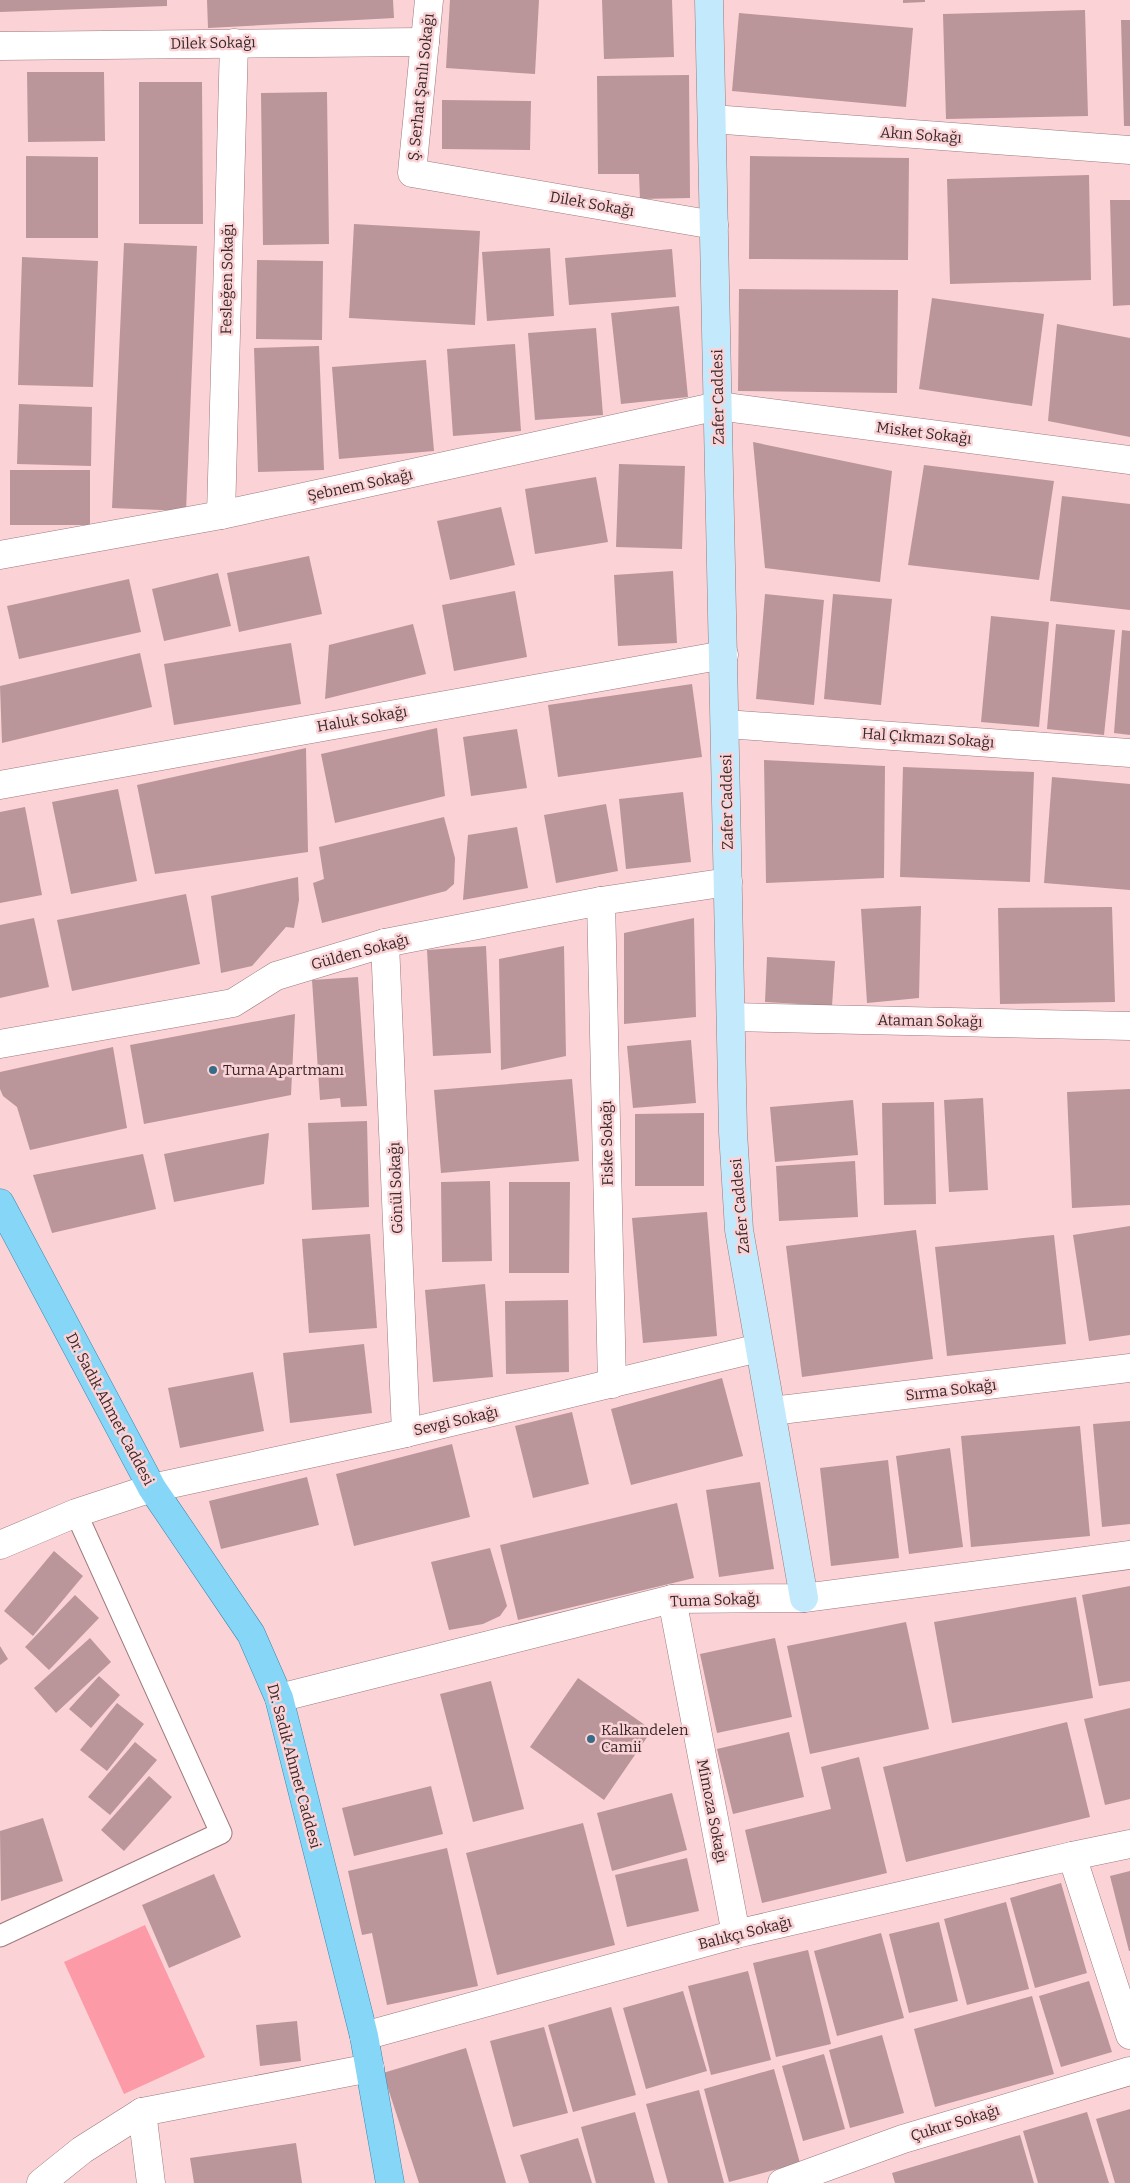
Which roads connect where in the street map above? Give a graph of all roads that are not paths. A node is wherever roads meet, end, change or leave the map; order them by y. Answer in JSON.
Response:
{"nodes":[{"id":1,"x":429,"y":0,"type":"edge"},
{"id":2,"x":709,"y":0,"type":"edge"},
{"id":3,"x":425,"y":42,"type":"junction"},
{"id":4,"x":234,"y":43,"type":"junction"},
{"id":5,"x":0,"y":46,"type":"edge"},
{"id":6,"x":712,"y":119,"type":"junction"},
{"id":7,"x":1130,"y":150,"type":"edge"},
{"id":8,"x":412,"y":173,"type":"joint"},
{"id":9,"x":714,"y":225,"type":"junction"},
{"id":10,"x":718,"y":406,"type":"junction"},
{"id":11,"x":1130,"y":460,"type":"edge"},
{"id":12,"x":221,"y":515,"type":"junction"},
{"id":13,"x":0,"y":555,"type":"edge"},
{"id":14,"x":724,"y":655,"type":"junction"},
{"id":15,"x":725,"y":724,"type":"junction"},
{"id":16,"x":1130,"y":753,"type":"edge"},
{"id":17,"x":0,"y":785,"type":"edge"},
{"id":18,"x":728,"y":882,"type":"junction"},
{"id":19,"x":601,"y":901,"type":"junction"},
{"id":20,"x":385,"y":944,"type":"junction"},
{"id":21,"x":731,"y":1017,"type":"junction"},
{"id":22,"x":1130,"y":1026,"type":"edge"},
{"id":23,"x":0,"y":1044,"type":"edge"},
{"id":24,"x":0,"y":1203,"type":"edge"},
{"id":25,"x":759,"y":1348,"type":"junction"},
{"id":26,"x":1130,"y":1368,"type":"edge"},
{"id":27,"x":612,"y":1384,"type":"junction"},
{"id":28,"x":772,"y":1411,"type":"junction"},
{"id":29,"x":406,"y":1433,"type":"junction"},
{"id":30,"x":152,"y":1488,"type":"junction"},
{"id":31,"x":76,"y":1513,"type":"junction"},
{"id":32,"x":0,"y":1545,"type":"edge"},
{"id":33,"x":1130,"y":1555,"type":"edge"},
{"id":34,"x":804,"y":1598,"type":"junction"},
{"id":35,"x":672,"y":1600,"type":"junction"},
{"id":36,"x":279,"y":1698,"type":"junction"},
{"id":37,"x":1130,"y":1844,"type":"edge"},
{"id":38,"x":1072,"y":1856,"type":"junction"},
{"id":39,"x":736,"y":1934,"type":"junction"},
{"id":40,"x":0,"y":1936,"type":"edge"},
{"id":41,"x":1130,"y":2035,"type":"edge"},
{"id":42,"x":364,"y":2036,"type":"junction"},
{"id":43,"x":370,"y":2068,"type":"junction"},
{"id":44,"x":1130,"y":2071,"type":"edge"},
{"id":45,"x":142,"y":2112,"type":"junction"},
{"id":46,"x":41,"y":2183,"type":"edge"},
{"id":47,"x":151,"y":2183,"type":"edge"},
{"id":48,"x":390,"y":2183,"type":"edge"},
{"id":49,"x":782,"y":2183,"type":"edge"}],
"edges":[{"from":1,"to":3,"type":"street","name":"Ş. Serhat Şanlı Sokağı"},
{"from":2,"to":6,"type":"street","name":"Zafer Caddesi"},
{"from":3,"to":4,"type":"street","name":"Dilek Sokağı"},
{"from":3,"to":8,"type":"street","name":"Ş. Serhat Şanlı Sokağı"},
{"from":4,"to":5,"type":"street","name":"Dilek Sokağı"},
{"from":4,"to":12,"type":"street","name":"Fesleğen Sokağı"},
{"from":6,"to":7,"type":"street","name":"Akın Sokağı"},
{"from":6,"to":9,"type":"street","name":"Zafer Caddesi"},
{"from":8,"to":9,"type":"street","name":"Dilek Sokağı"},
{"from":9,"to":10,"type":"street","name":"Zafer Caddesi"},
{"from":10,"to":11,"type":"street","name":"Misket Sokağı"},
{"from":10,"to":12,"type":"street","name":"Şebnem Sokağı"},
{"from":10,"to":14,"type":"street","name":"Zafer Caddesi"},
{"from":12,"to":13,"type":"street","name":"Şebnem Sokağı"},
{"from":14,"to":15,"type":"street","name":"Zafer Caddesi"},
{"from":14,"to":17,"type":"street","name":"Haluk Sokağı"},
{"from":15,"to":16,"type":"street","name":"Hal Çıkmazı Sokağı"},
{"from":15,"to":18,"type":"street","name":"Zafer Caddesi"},
{"from":18,"to":19,"type":"street","name":"Gülden Sokağı"},
{"from":18,"to":21,"type":"street","name":"Zafer Caddesi"},
{"from":19,"to":20,"type":"street","name":"Gülden Sokağı"},
{"from":19,"to":27,"type":"street","name":"Fiske Sokağı"},
{"from":20,"to":23,"type":"street","name":"Gülden Sokağı"},
{"from":20,"to":29,"type":"street","name":"Gönül Sokağı"},
{"from":21,"to":22,"type":"street","name":"Ataman Sokağı"},
{"from":21,"to":25,"type":"street","name":"Zafer Caddesi"},
{"from":24,"to":30,"type":"main road","name":"Dr. Sadık Ahmet Caddesi"},
{"from":25,"to":27,"type":"street","name":"Sevgi Sokağı"},
{"from":25,"to":28,"type":"street","name":"Zafer Caddesi"},
{"from":26,"to":28,"type":"street","name":"Sırma Sokağı"},
{"from":27,"to":29,"type":"street","name":"Sevgi Sokağı"},
{"from":28,"to":34,"type":"street","name":"Zafer Caddesi"},
{"from":29,"to":30,"type":"street","name":"Sevgi Sokağı"},
{"from":30,"to":31,"type":"street","name":"Sevgi Sokağı"},
{"from":30,"to":36,"type":"main road","name":"Dr. Sadık Ahmet Caddesi"},
{"from":31,"to":32,"type":"street","name":"Sevgi Sokağı"},
{"from":31,"to":40,"type":"lane"},
{"from":33,"to":34,"type":"street","name":"Tuma Sokağı"},
{"from":34,"to":35,"type":"street","name":"Tuma Sokağı"},
{"from":35,"to":36,"type":"street","name":"Tuma Sokağı"},
{"from":35,"to":39,"type":"street","name":"Mimoza Sokağı"},
{"from":36,"to":42,"type":"main road","name":"Dr. Sadık Ahmet Caddesi"},
{"from":37,"to":38,"type":"street","name":"Balıkçı Sokağı"},
{"from":38,"to":39,"type":"street","name":"Balıkçı Sokağı"},
{"from":38,"to":41,"type":"street"},
{"from":39,"to":42,"type":"street","name":"Balıkçı Sokağı"},
{"from":42,"to":43,"type":"main road","name":"Dr. Sadık Ahmet Caddesi"},
{"from":43,"to":45,"type":"street"},
{"from":43,"to":48,"type":"main road","name":"Dr. Sadık Ahmet Caddesi"},
{"from":44,"to":49,"type":"street","name":"Çukur Sokağı"},
{"from":45,"to":46,"type":"street"},
{"from":45,"to":47,"type":"street"}]}
